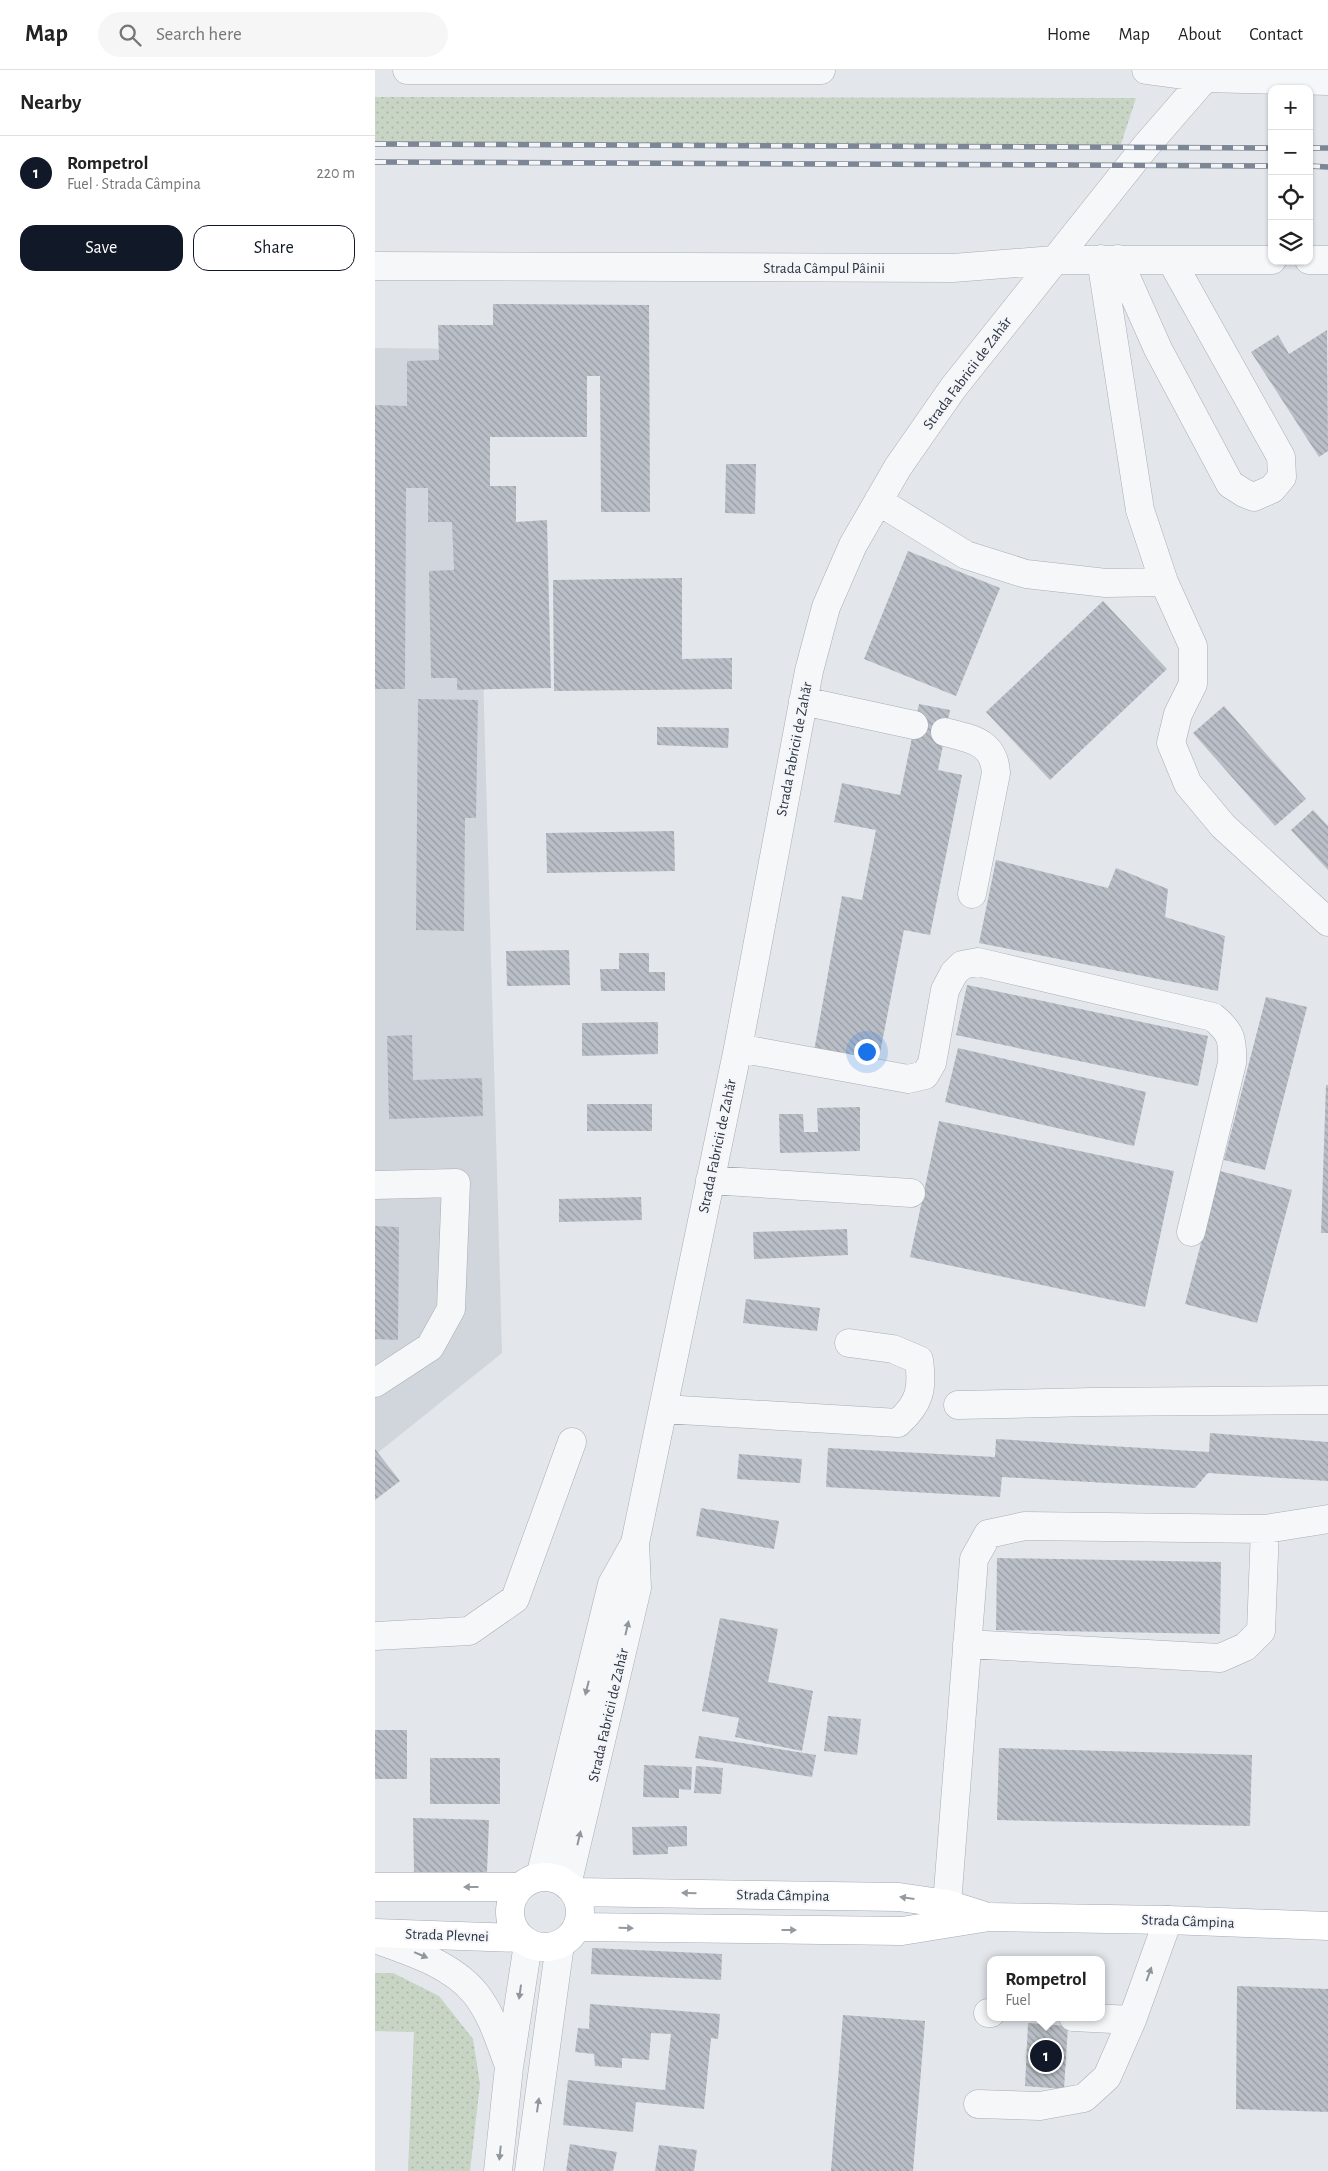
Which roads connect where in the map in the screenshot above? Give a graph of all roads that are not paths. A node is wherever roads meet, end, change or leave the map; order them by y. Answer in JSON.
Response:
{"nodes":[{"id":1,"x":407,"y":70,"type":"edge"},
{"id":2,"x":652,"y":70,"type":"edge"},
{"id":3,"x":821,"y":70,"type":"edge"},
{"id":4,"x":1146,"y":70,"type":"edge"},
{"id":5,"x":1197,"y":73,"type":"edge"},
{"id":6,"x":1328,"y":81,"type":"edge"},
{"id":7,"x":1109,"y":259,"type":"junction"},
{"id":8,"x":1054,"y":260,"type":"junction"},
{"id":9,"x":1171,"y":260,"type":"junction"},
{"id":10,"x":1268,"y":260,"type":"edge"},
{"id":11,"x":1313,"y":260,"type":"edge"},
{"id":12,"x":1328,"y":260,"type":"edge"},
{"id":13,"x":375,"y":266,"type":"edge"},
{"id":14,"x":879,"y":501,"type":"junction"},
{"id":15,"x":1164,"y":582,"type":"junction"},
{"id":16,"x":803,"y":701,"type":"junction"},
{"id":17,"x":914,"y":725,"type":"dead end"},
{"id":18,"x":945,"y":732,"type":"dead end"},
{"id":19,"x":972,"y":894,"type":"dead end"},
{"id":20,"x":1328,"y":922,"type":"edge"},
{"id":21,"x":738,"y":1048,"type":"junction"},
{"id":22,"x":710,"y":1180,"type":"junction"},
{"id":23,"x":375,"y":1185,"type":"edge"},
{"id":24,"x":911,"y":1193,"type":"dead end"},
{"id":25,"x":1191,"y":1232,"type":"dead end"},
{"id":26,"x":849,"y":1343,"type":"dead end"},
{"id":27,"x":375,"y":1383,"type":"edge"},
{"id":28,"x":1328,"y":1400,"type":"edge"},
{"id":29,"x":958,"y":1405,"type":"dead end"},
{"id":30,"x":663,"y":1409,"type":"junction"},
{"id":31,"x":572,"y":1442,"type":"dead end"},
{"id":32,"x":1328,"y":1518,"type":"edge"},
{"id":33,"x":1265,"y":1529,"type":"junction"},
{"id":34,"x":635,"y":1543,"type":"junction"},
{"id":35,"x":375,"y":1636,"type":"edge"},
{"id":36,"x":967,"y":1644,"type":"junction"},
{"id":37,"x":530,"y":1882,"type":"junction"},
{"id":38,"x":375,"y":1887,"type":"edge"},
{"id":39,"x":571,"y":1889,"type":"junction"},
{"id":40,"x":947,"y":1904,"type":"junction"},
{"id":41,"x":989,"y":1917,"type":"junction"},
{"id":42,"x":1168,"y":1920,"type":"junction"},
{"id":43,"x":1328,"y":1926,"type":"edge"},
{"id":44,"x":375,"y":1933,"type":"edge"},
{"id":45,"x":569,"y":1936,"type":"junction"},
{"id":46,"x":375,"y":1939,"type":"edge"},
{"id":47,"x":524,"y":1941,"type":"junction"},
{"id":48,"x":1105,"y":2019,"type":"edge"},
{"id":49,"x":1132,"y":2020,"type":"junction"},
{"id":50,"x":509,"y":2067,"type":"junction"},
{"id":51,"x":978,"y":2104,"type":"dead end"},
{"id":52,"x":498,"y":2171,"type":"edge"},
{"id":53,"x":529,"y":2171,"type":"edge"}],
"edges":[{"from":1,"to":2,"type":"street"},
{"from":2,"to":3,"type":"street"},
{"from":4,"to":5,"type":"street"},
{"from":5,"to":6,"type":"street"},
{"from":5,"to":8,"type":"street","name":"Strada Fabricii de Zahăr"},
{"from":7,"to":8,"type":"street","name":"Strada Câmpul Pâinii"},
{"from":7,"to":9,"type":"street","name":"Strada Câmpul Pâinii"},
{"from":7,"to":9,"type":"street"},
{"from":7,"to":15,"type":"street"},
{"from":8,"to":13,"type":"street","name":"Strada Câmpul Pâinii"},
{"from":8,"to":14,"type":"street","name":"Strada Fabricii de Zahăr"},
{"from":9,"to":10,"type":"street","name":"Strada Câmpul Pâinii"},
{"from":11,"to":12,"type":"street"},
{"from":14,"to":15,"type":"street"},
{"from":14,"to":16,"type":"street","name":"Strada Fabricii de Zahăr"},
{"from":15,"to":20,"type":"street"},
{"from":16,"to":17,"type":"street"},
{"from":16,"to":21,"type":"street","name":"Strada Fabricii de Zahăr"},
{"from":18,"to":19,"type":"street"},
{"from":21,"to":22,"type":"street","name":"Strada Fabricii de Zahăr"},
{"from":21,"to":25,"type":"street"},
{"from":22,"to":24,"type":"street"},
{"from":22,"to":30,"type":"street","name":"Strada Fabricii de Zahăr"},
{"from":23,"to":27,"type":"street"},
{"from":26,"to":30,"type":"street"},
{"from":28,"to":29,"type":"street"},
{"from":30,"to":34,"type":"street","name":"Strada Fabricii de Zahăr"},
{"from":31,"to":35,"type":"street"},
{"from":32,"to":33,"type":"street"},
{"from":33,"to":36,"type":"street"},
{"from":33,"to":36,"type":"street"},
{"from":34,"to":37,"type":"street","name":"Strada Fabricii de Zahăr","one_way":true},
{"from":39,"to":34,"type":"street","name":"Strada Fabricii de Zahăr","one_way":true},
{"from":36,"to":40,"type":"street"},
{"from":37,"to":38,"type":"main road","one_way":true},
{"from":37,"to":39,"type":"main road"},
{"from":37,"to":47,"type":"main road"},
{"from":40,"to":39,"type":"main road","name":"Strada Câmpina","one_way":true},
{"from":39,"to":45,"type":"main road"},
{"from":40,"to":41,"type":"main road","name":"Strada Câmpina"},
{"from":41,"to":42,"type":"main road","name":"Strada Câmpina"},
{"from":45,"to":41,"type":"main road","name":"Strada Câmpina","one_way":true},
{"from":42,"to":43,"type":"main road","name":"Strada Câmpina"},
{"from":49,"to":42,"type":"street","one_way":true},
{"from":44,"to":47,"type":"main road","name":"Strada Plevnei"},
{"from":45,"to":47,"type":"main road"},
{"from":53,"to":45,"type":"street","one_way":true},
{"from":46,"to":50,"type":"street","one_way":true},
{"from":47,"to":50,"type":"street","one_way":true},
{"from":48,"to":49,"type":"street"},
{"from":49,"to":51,"type":"street"},
{"from":50,"to":52,"type":"street","one_way":true}]}
